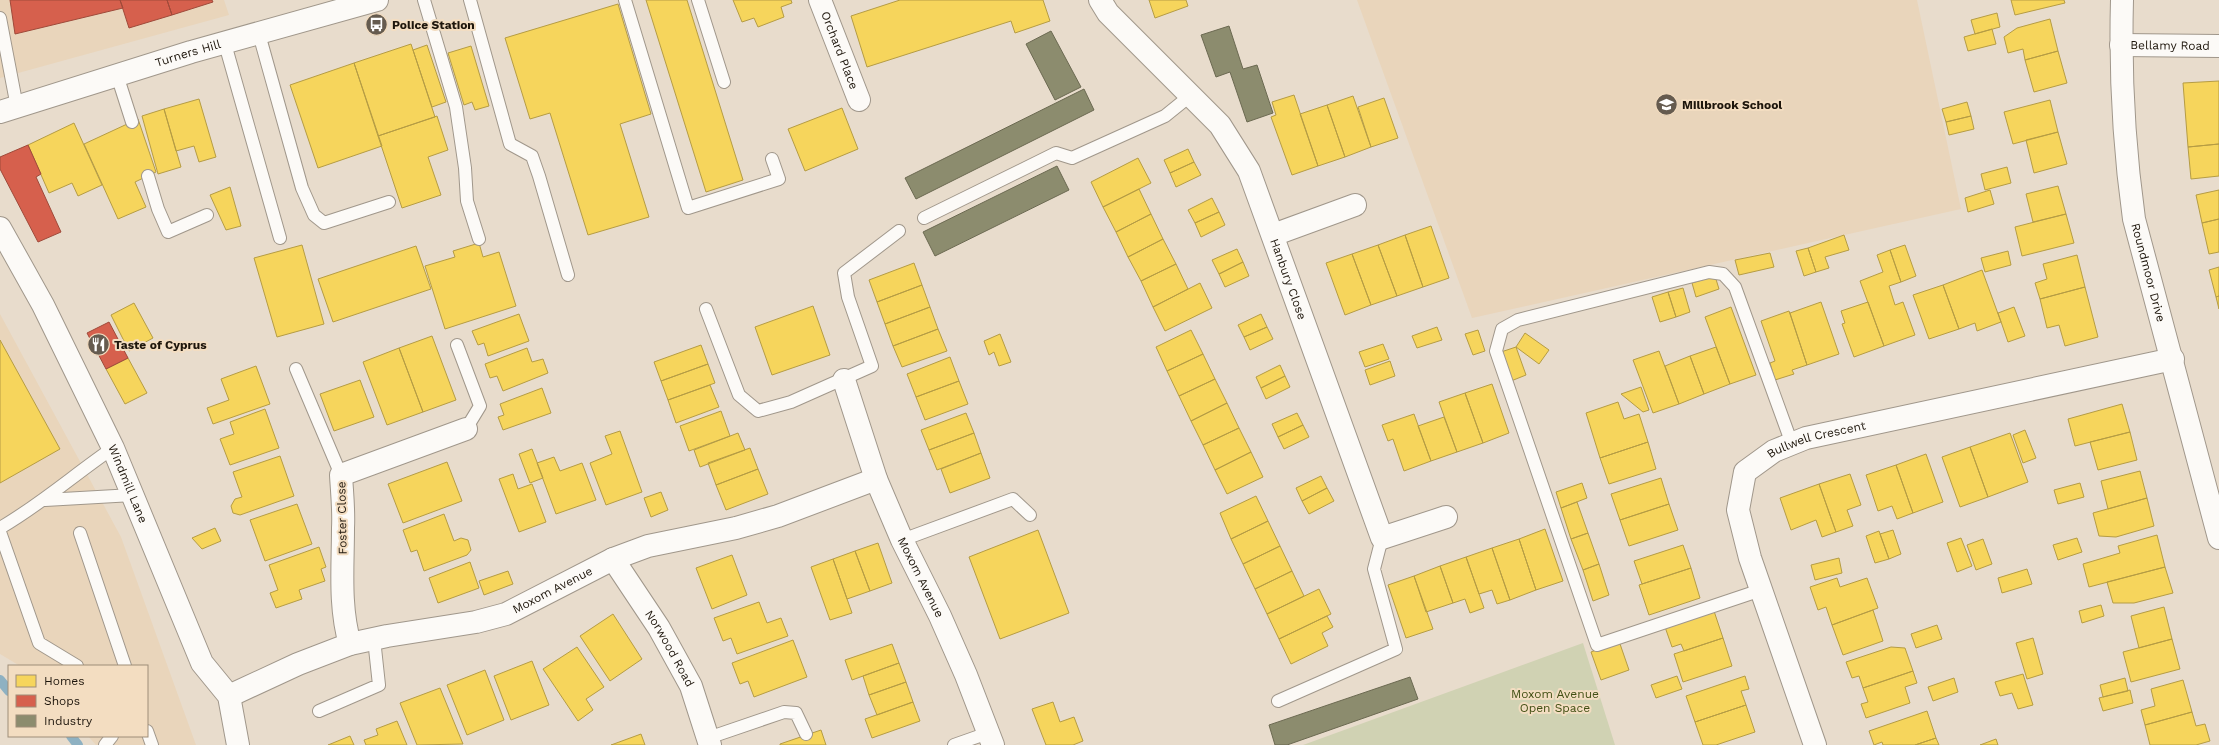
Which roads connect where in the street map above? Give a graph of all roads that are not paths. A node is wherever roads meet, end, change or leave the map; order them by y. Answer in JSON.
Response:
{"nodes":[{"id":1,"x":377,"y":0,"type":"edge"},
{"id":2,"x":424,"y":0,"type":"edge"},
{"id":3,"x":470,"y":0,"type":"edge"},
{"id":4,"x":625,"y":0,"type":"edge"},
{"id":5,"x":698,"y":0,"type":"edge"},
{"id":6,"x":820,"y":0,"type":"edge"},
{"id":7,"x":1100,"y":0,"type":"edge"},
{"id":8,"x":2122,"y":0,"type":"edge"},
{"id":9,"x":0,"y":18,"type":"edge"},
{"id":10,"x":259,"y":34,"type":"junction"},
{"id":11,"x":225,"y":44,"type":"junction"},
{"id":12,"x":2121,"y":45,"type":"junction"},
{"id":13,"x":2219,"y":46,"type":"edge"},
{"id":14,"x":117,"y":75,"type":"junction"},
{"id":15,"x":724,"y":82,"type":"dead end"},
{"id":16,"x":1192,"y":95,"type":"junction"},
{"id":17,"x":859,"y":100,"type":"dead end"},
{"id":18,"x":9,"y":110,"type":"edge"},
{"id":19,"x":132,"y":122,"type":"dead end"},
{"id":20,"x":772,"y":159,"type":"dead end"},
{"id":21,"x":148,"y":176,"type":"dead end"},
{"id":22,"x":389,"y":202,"type":"dead end"},
{"id":23,"x":1355,"y":205,"type":"dead end"},
{"id":24,"x":207,"y":215,"type":"dead end"},
{"id":25,"x":924,"y":218,"type":"dead end"},
{"id":26,"x":0,"y":228,"type":"edge"},
{"id":27,"x":899,"y":231,"type":"dead end"},
{"id":28,"x":1274,"y":235,"type":"junction"},
{"id":29,"x":280,"y":238,"type":"dead end"},
{"id":30,"x":479,"y":239,"type":"dead end"},
{"id":31,"x":568,"y":275,"type":"dead end"},
{"id":32,"x":706,"y":309,"type":"dead end"},
{"id":33,"x":457,"y":345,"type":"dead end"},
{"id":34,"x":2173,"y":359,"type":"junction"},
{"id":35,"x":296,"y":369,"type":"dead end"},
{"id":36,"x":844,"y":380,"type":"junction"},
{"id":37,"x":466,"y":429,"type":"joint"},
{"id":38,"x":1792,"y":444,"type":"junction"},
{"id":39,"x":113,"y":448,"type":"junction"},
{"id":40,"x":341,"y":475,"type":"junction"},
{"id":41,"x":876,"y":479,"type":"junction"},
{"id":42,"x":133,"y":495,"type":"junction"},
{"id":43,"x":2213,"y":496,"type":"edge"},
{"id":44,"x":45,"y":500,"type":"junction"},
{"id":45,"x":1030,"y":515,"type":"dead end"},
{"id":46,"x":1446,"y":517,"type":"dead end"},
{"id":47,"x":0,"y":528,"type":"edge"},
{"id":48,"x":0,"y":532,"type":"edge"},
{"id":49,"x":80,"y":533,"type":"dead end"},
{"id":50,"x":1382,"y":538,"type":"junction"},
{"id":51,"x":2219,"y":538,"type":"edge"},
{"id":52,"x":902,"y":540,"type":"junction"},
{"id":53,"x":613,"y":559,"type":"junction"},
{"id":54,"x":1761,"y":590,"type":"junction"},
{"id":55,"x":374,"y":639,"type":"junction"},
{"id":56,"x":350,"y":644,"type":"junction"},
{"id":57,"x":75,"y":665,"type":"edge"},
{"id":58,"x":125,"y":665,"type":"edge"},
{"id":59,"x":229,"y":696,"type":"junction"},
{"id":60,"x":1278,"y":701,"type":"dead end"},
{"id":61,"x":319,"y":711,"type":"dead end"},
{"id":62,"x":148,"y":733,"type":"edge"},
{"id":63,"x":806,"y":734,"type":"dead end"},
{"id":64,"x":111,"y":737,"type":"edge"},
{"id":65,"x":991,"y":739,"type":"edge"},
{"id":66,"x":709,"y":742,"type":"edge"},
{"id":67,"x":105,"y":745,"type":"edge"},
{"id":68,"x":152,"y":745,"type":"edge"},
{"id":69,"x":238,"y":745,"type":"edge"},
{"id":70,"x":954,"y":745,"type":"edge"},
{"id":71,"x":1815,"y":745,"type":"edge"}],
"edges":[{"from":1,"to":10,"type":"street","name":"Turners Hill"},
{"from":2,"to":30,"type":"lane"},
{"from":3,"to":31,"type":"lane"},
{"from":4,"to":20,"type":"lane"},
{"from":5,"to":15,"type":"lane"},
{"from":6,"to":17,"type":"street","name":"Orchard Place"},
{"from":7,"to":16,"type":"street","name":"Hanbury Close"},
{"from":8,"to":12,"type":"street","name":"Roundmoor Drive"},
{"from":9,"to":18,"type":"lane"},
{"from":10,"to":11,"type":"street","name":"Turners Hill"},
{"from":10,"to":22,"type":"lane"},
{"from":11,"to":14,"type":"street","name":"Turners Hill"},
{"from":11,"to":29,"type":"lane"},
{"from":12,"to":13,"type":"street","name":"Bellamy Road"},
{"from":12,"to":34,"type":"street","name":"Roundmoor Drive"},
{"from":14,"to":18,"type":"street","name":"Turners Hill"},
{"from":14,"to":19,"type":"lane"},
{"from":16,"to":25,"type":"lane"},
{"from":16,"to":28,"type":"street","name":"Hanbury Close"},
{"from":21,"to":24,"type":"lane"},
{"from":23,"to":28,"type":"street"},
{"from":26,"to":39,"type":"street","name":"Windmill Lane"},
{"from":27,"to":36,"type":"lane"},
{"from":28,"to":50,"type":"street","name":"Hanbury Close"},
{"from":32,"to":36,"type":"lane"},
{"from":33,"to":37,"type":"lane"},
{"from":34,"to":38,"type":"street","name":"Bullwell Crescent"},
{"from":34,"to":43,"type":"street","name":"Roundmoor Drive"},
{"from":35,"to":40,"type":"lane"},
{"from":36,"to":41,"type":"street","name":"Moxom Avenue"},
{"from":37,"to":40,"type":"street","name":"Foster Close"},
{"from":38,"to":54,"type":"street","name":"Bullwell Crescent"},
{"from":38,"to":54,"type":"lane"},
{"from":39,"to":42,"type":"street","name":"Windmill Lane"},
{"from":39,"to":44,"type":"lane"},
{"from":40,"to":56,"type":"street","name":"Foster Close"},
{"from":41,"to":52,"type":"street","name":"Moxom Avenue"},
{"from":41,"to":53,"type":"street","name":"Moxom Avenue"},
{"from":42,"to":44,"type":"lane"},
{"from":42,"to":59,"type":"street","name":"Windmill Lane"},
{"from":43,"to":51,"type":"street","name":"Roundmoor Drive"},
{"from":44,"to":47,"type":"lane"},
{"from":45,"to":52,"type":"lane"},
{"from":46,"to":50,"type":"street"},
{"from":48,"to":57,"type":"lane"},
{"from":49,"to":58,"type":"lane"},
{"from":50,"to":60,"type":"lane"},
{"from":52,"to":65,"type":"street","name":"Moxom Avenue"},
{"from":53,"to":55,"type":"street","name":"Moxom Avenue"},
{"from":53,"to":66,"type":"street","name":"Norwood Road"},
{"from":54,"to":71,"type":"street","name":"Bullwell Crescent"},
{"from":55,"to":56,"type":"street","name":"Moxom Avenue"},
{"from":55,"to":61,"type":"lane"},
{"from":56,"to":59,"type":"street","name":"Moxom Avenue"},
{"from":59,"to":69,"type":"street","name":"Windmill Lane"},
{"from":62,"to":68,"type":"lane"},
{"from":63,"to":66,"type":"lane"},
{"from":64,"to":67,"type":"lane"},
{"from":65,"to":70,"type":"lane"}]}
